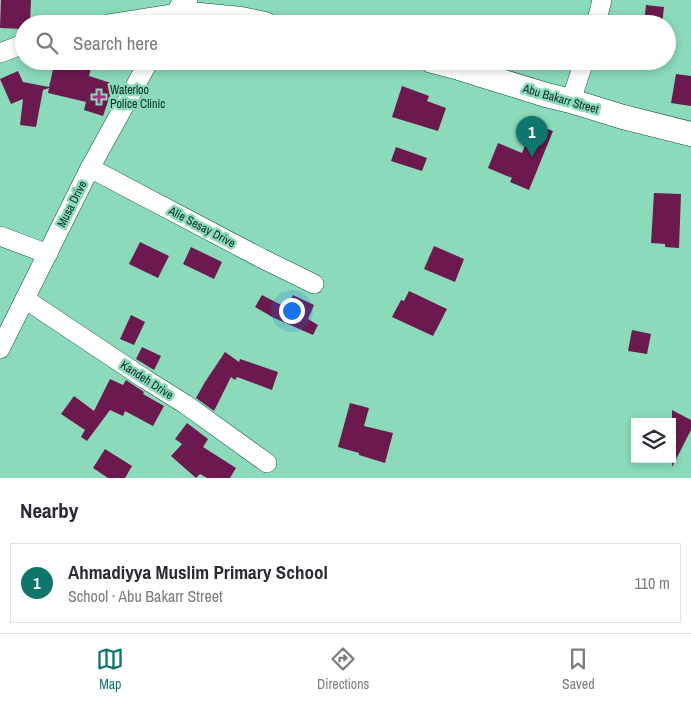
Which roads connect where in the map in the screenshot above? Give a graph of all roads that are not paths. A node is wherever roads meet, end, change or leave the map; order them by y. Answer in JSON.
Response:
{"nodes":[{"id":1,"x":602,"y":0,"type":"edge"},
{"id":2,"x":178,"y":12,"type":"edge"},
{"id":3,"x":161,"y":15,"type":"edge"},
{"id":4,"x":205,"y":15,"type":"edge"},
{"id":5,"x":598,"y":15,"type":"edge"},
{"id":6,"x":15,"y":47,"type":"edge"},
{"id":7,"x":0,"y":53,"type":"edge"},
{"id":8,"x":144,"y":70,"type":"edge"},
{"id":9,"x":465,"y":70,"type":"edge"},
{"id":10,"x":581,"y":70,"type":"edge"},
{"id":11,"x":571,"y":101,"type":"junction"},
{"id":12,"x":691,"y":134,"type":"edge"},
{"id":13,"x":90,"y":168,"type":"junction"},
{"id":14,"x":0,"y":236,"type":"edge"},
{"id":15,"x":48,"y":254,"type":"junction"},
{"id":16,"x":314,"y":284,"type":"dead end"},
{"id":17,"x":25,"y":300,"type":"junction"},
{"id":18,"x":0,"y":349,"type":"edge"},
{"id":19,"x":267,"y":463,"type":"dead end"}],
"edges":[{"from":1,"to":5,"type":"street"},
{"from":2,"to":3,"type":"street"},
{"from":2,"to":4,"type":"street"},
{"from":6,"to":7,"type":"street"},
{"from":8,"to":13,"type":"street","name":"Musa Drive"},
{"from":9,"to":11,"type":"street","name":"Abu Bakarr Street"},
{"from":10,"to":11,"type":"street"},
{"from":11,"to":12,"type":"street","name":"Abu Bakarr Street"},
{"from":13,"to":15,"type":"street","name":"Musa Drive"},
{"from":13,"to":16,"type":"street","name":"Alie Sesay Drive"},
{"from":14,"to":15,"type":"street"},
{"from":15,"to":17,"type":"street","name":"Musa Drive"},
{"from":17,"to":18,"type":"street","name":"Musa Drive"},
{"from":17,"to":19,"type":"street","name":"Kandeh Drive"}]}
